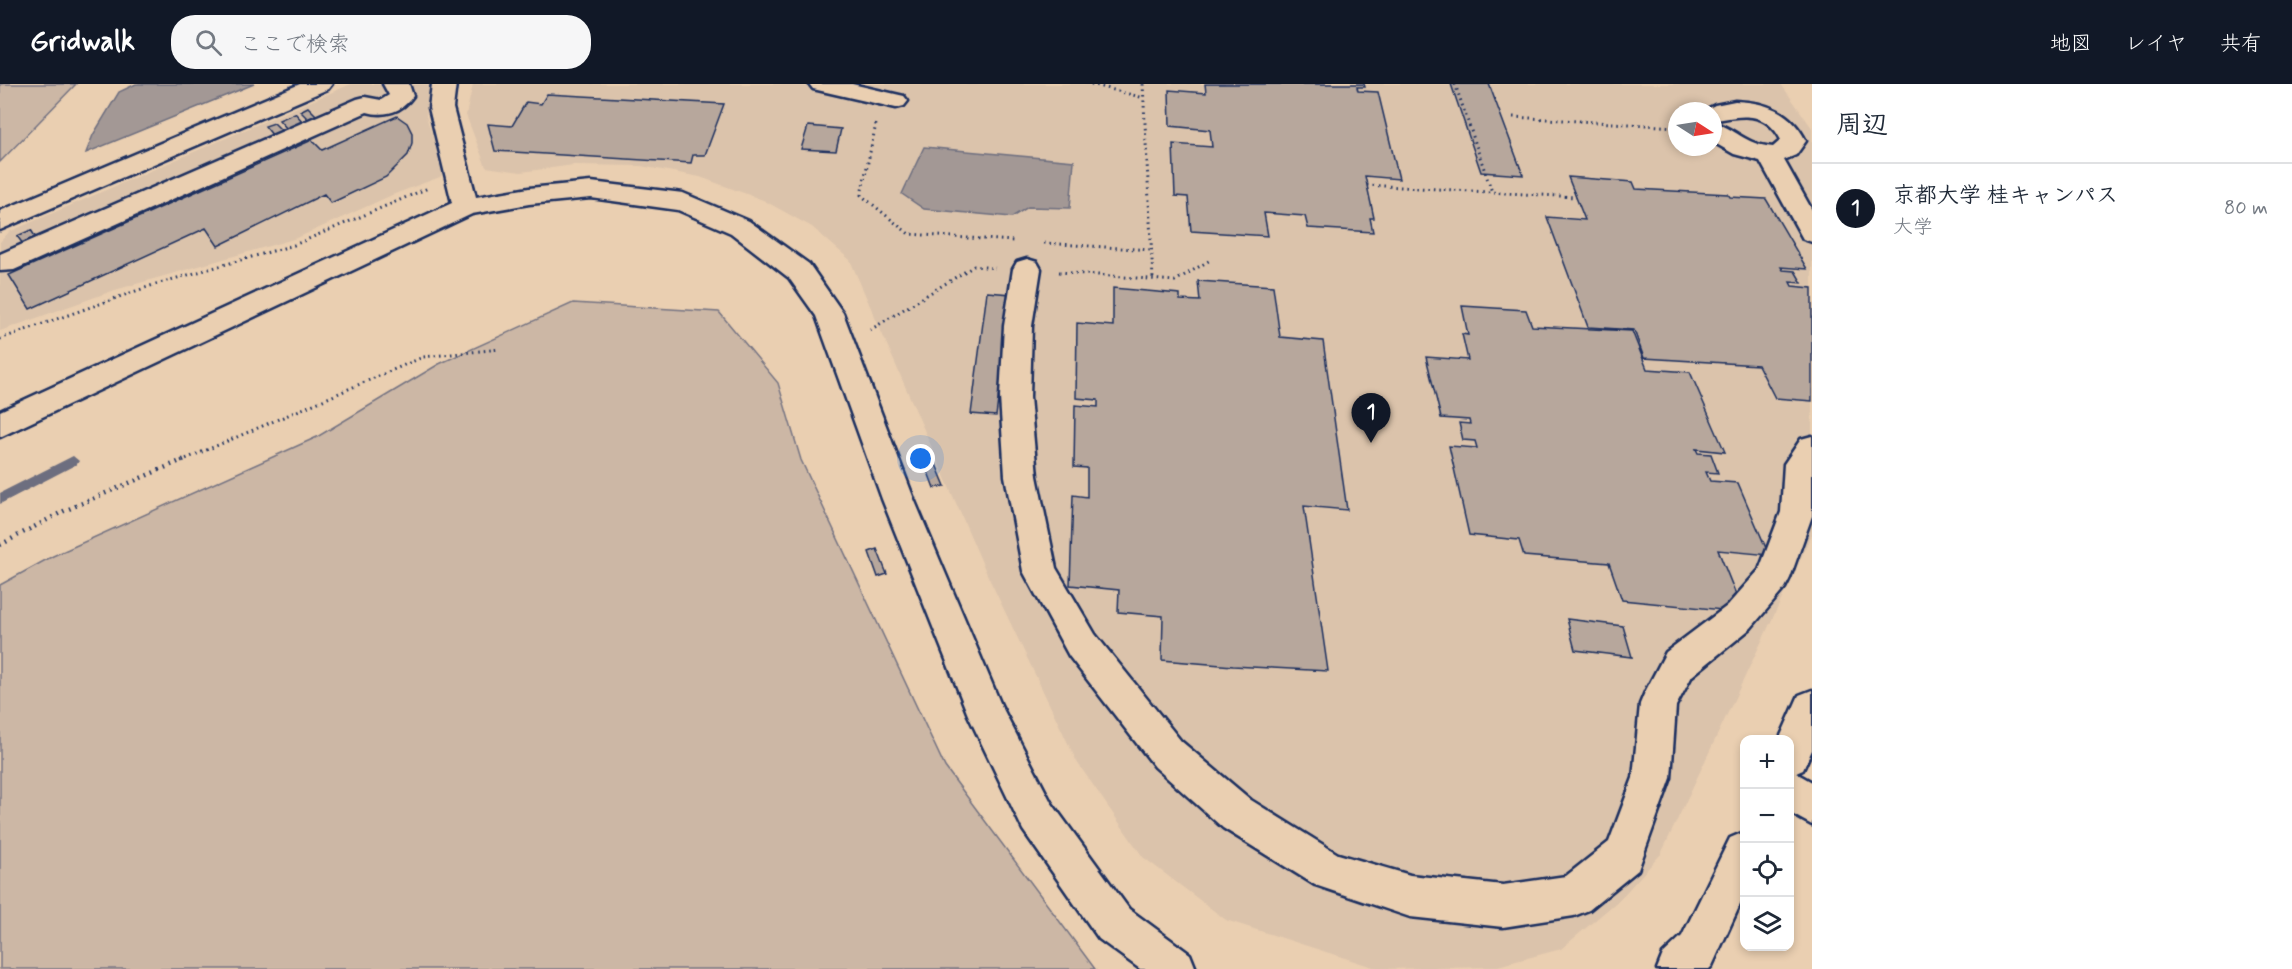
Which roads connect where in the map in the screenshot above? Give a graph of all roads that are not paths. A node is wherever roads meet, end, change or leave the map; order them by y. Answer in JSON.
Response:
{"nodes":[{"id":1,"x":320,"y":84,"type":"edge"},
{"id":2,"x":382,"y":84,"type":"edge"},
{"id":3,"x":395,"y":84,"type":"edge"},
{"id":4,"x":444,"y":84,"type":"edge"},
{"id":5,"x":821,"y":84,"type":"edge"},
{"id":6,"x":1721,"y":84,"type":"edge"},
{"id":7,"x":889,"y":100,"type":"road end"},
{"id":8,"x":366,"y":104,"type":"junction"},
{"id":9,"x":1724,"y":110,"type":"edge"},
{"id":10,"x":1802,"y":133,"type":"edge"},
{"id":11,"x":1722,"y":137,"type":"edge"},
{"id":12,"x":1768,"y":154,"type":"junction"},
{"id":13,"x":466,"y":207,"type":"junction"},
{"id":14,"x":0,"y":221,"type":"edge"},
{"id":15,"x":1812,"y":233,"type":"edge"},
{"id":16,"x":1029,"y":251,"type":"road end"},
{"id":17,"x":4,"y":263,"type":"dead end"},
{"id":18,"x":0,"y":425,"type":"edge"},
{"id":19,"x":1812,"y":448,"type":"edge"},
{"id":20,"x":1812,"y":707,"type":"edge"},
{"id":21,"x":1794,"y":748,"type":"edge"},
{"id":22,"x":1794,"y":793,"type":"edge"},
{"id":23,"x":1812,"y":806,"type":"edge"},
{"id":24,"x":1740,"y":860,"type":"edge"},
{"id":25,"x":1175,"y":969,"type":"edge"},
{"id":26,"x":1678,"y":969,"type":"edge"}],
"edges":[{"from":1,"to":14,"type":"street"},
{"from":2,"to":8,"type":"street"},
{"from":3,"to":8,"type":"street"},
{"from":4,"to":13,"type":"street"},
{"from":5,"to":7,"type":"street"},
{"from":6,"to":9,"type":"street"},
{"from":8,"to":17,"type":"street"},
{"from":9,"to":10,"type":"street"},
{"from":10,"to":12,"type":"street"},
{"from":11,"to":12,"type":"street"},
{"from":12,"to":15,"type":"street"},
{"from":13,"to":18,"type":"street"},
{"from":13,"to":25,"type":"street"},
{"from":16,"to":19,"type":"street"},
{"from":20,"to":21,"type":"street"},
{"from":22,"to":23,"type":"street"},
{"from":24,"to":26,"type":"street"}]}
